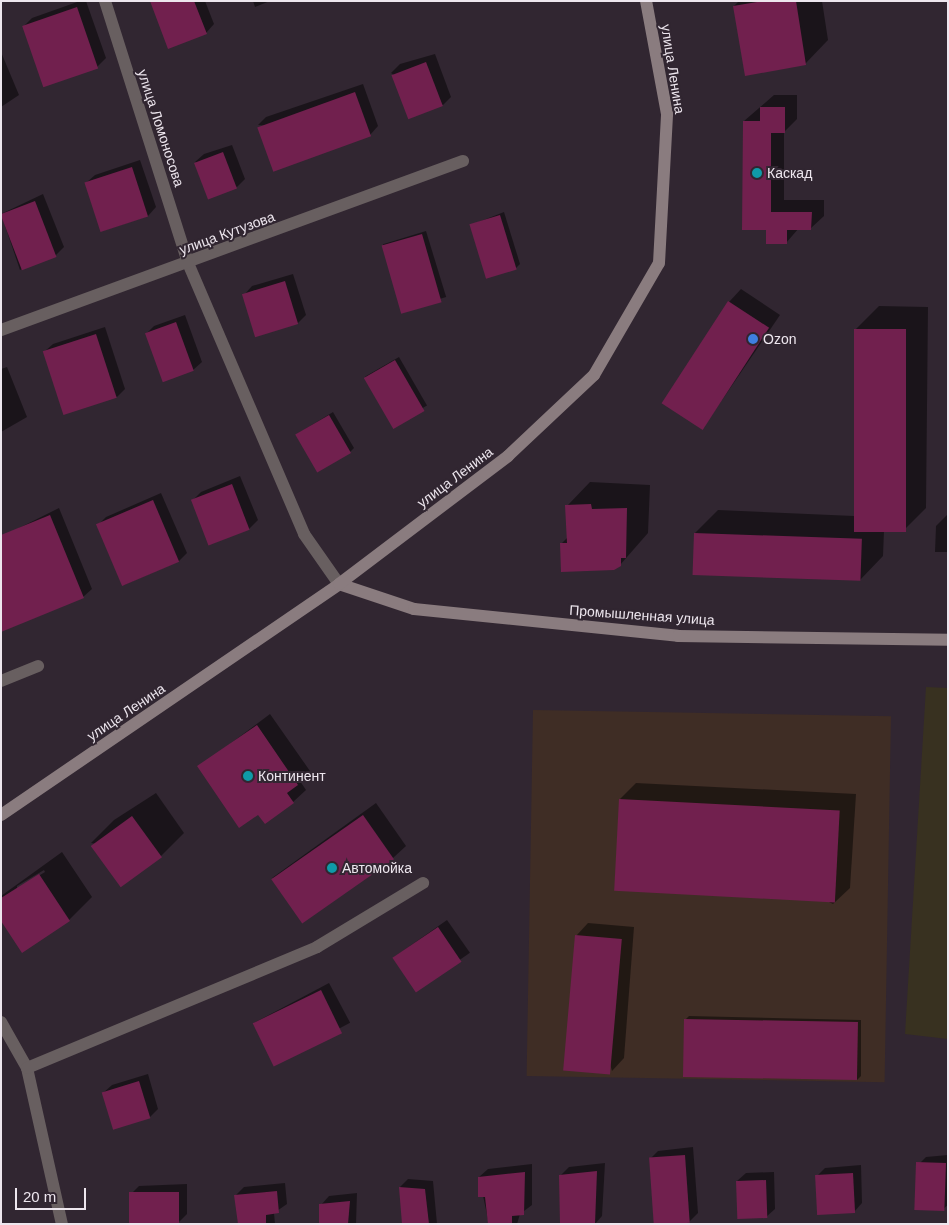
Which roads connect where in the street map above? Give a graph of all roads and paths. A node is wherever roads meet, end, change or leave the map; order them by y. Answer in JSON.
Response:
{"nodes":[{"id":1,"x":105,"y":1,"type":"edge"},
{"id":2,"x":646,"y":1,"type":"edge"},
{"id":3,"x":463,"y":161,"type":"dead end"},
{"id":4,"x":188,"y":263,"type":"junction"},
{"id":5,"x":1,"y":330,"type":"edge"},
{"id":6,"x":339,"y":584,"type":"junction"},
{"id":7,"x":948,"y":640,"type":"edge"},
{"id":8,"x":38,"y":666,"type":"dead end"},
{"id":9,"x":1,"y":681,"type":"edge"},
{"id":10,"x":1,"y":815,"type":"edge"},
{"id":11,"x":423,"y":883,"type":"dead end"},
{"id":12,"x":1,"y":1022,"type":"edge"},
{"id":13,"x":27,"y":1068,"type":"junction"},
{"id":14,"x":62,"y":1224,"type":"edge"}],
"edges":[{"from":1,"to":4,"type":"street","name":"улица Ломоносова"},
{"from":2,"to":6,"type":"street","name":"улица Ленина"},
{"from":3,"to":4,"type":"street","name":"улица Кутузова"},
{"from":4,"to":5,"type":"street","name":"улица Кутузова"},
{"from":4,"to":6,"type":"street","name":"улица Ломоносова"},
{"from":6,"to":7,"type":"street","name":"Промышленная улица"},
{"from":6,"to":10,"type":"street","name":"улица Ленина"},
{"from":8,"to":9,"type":"street"},
{"from":11,"to":13,"type":"street"},
{"from":12,"to":13,"type":"street"},
{"from":13,"to":14,"type":"street"}]}
